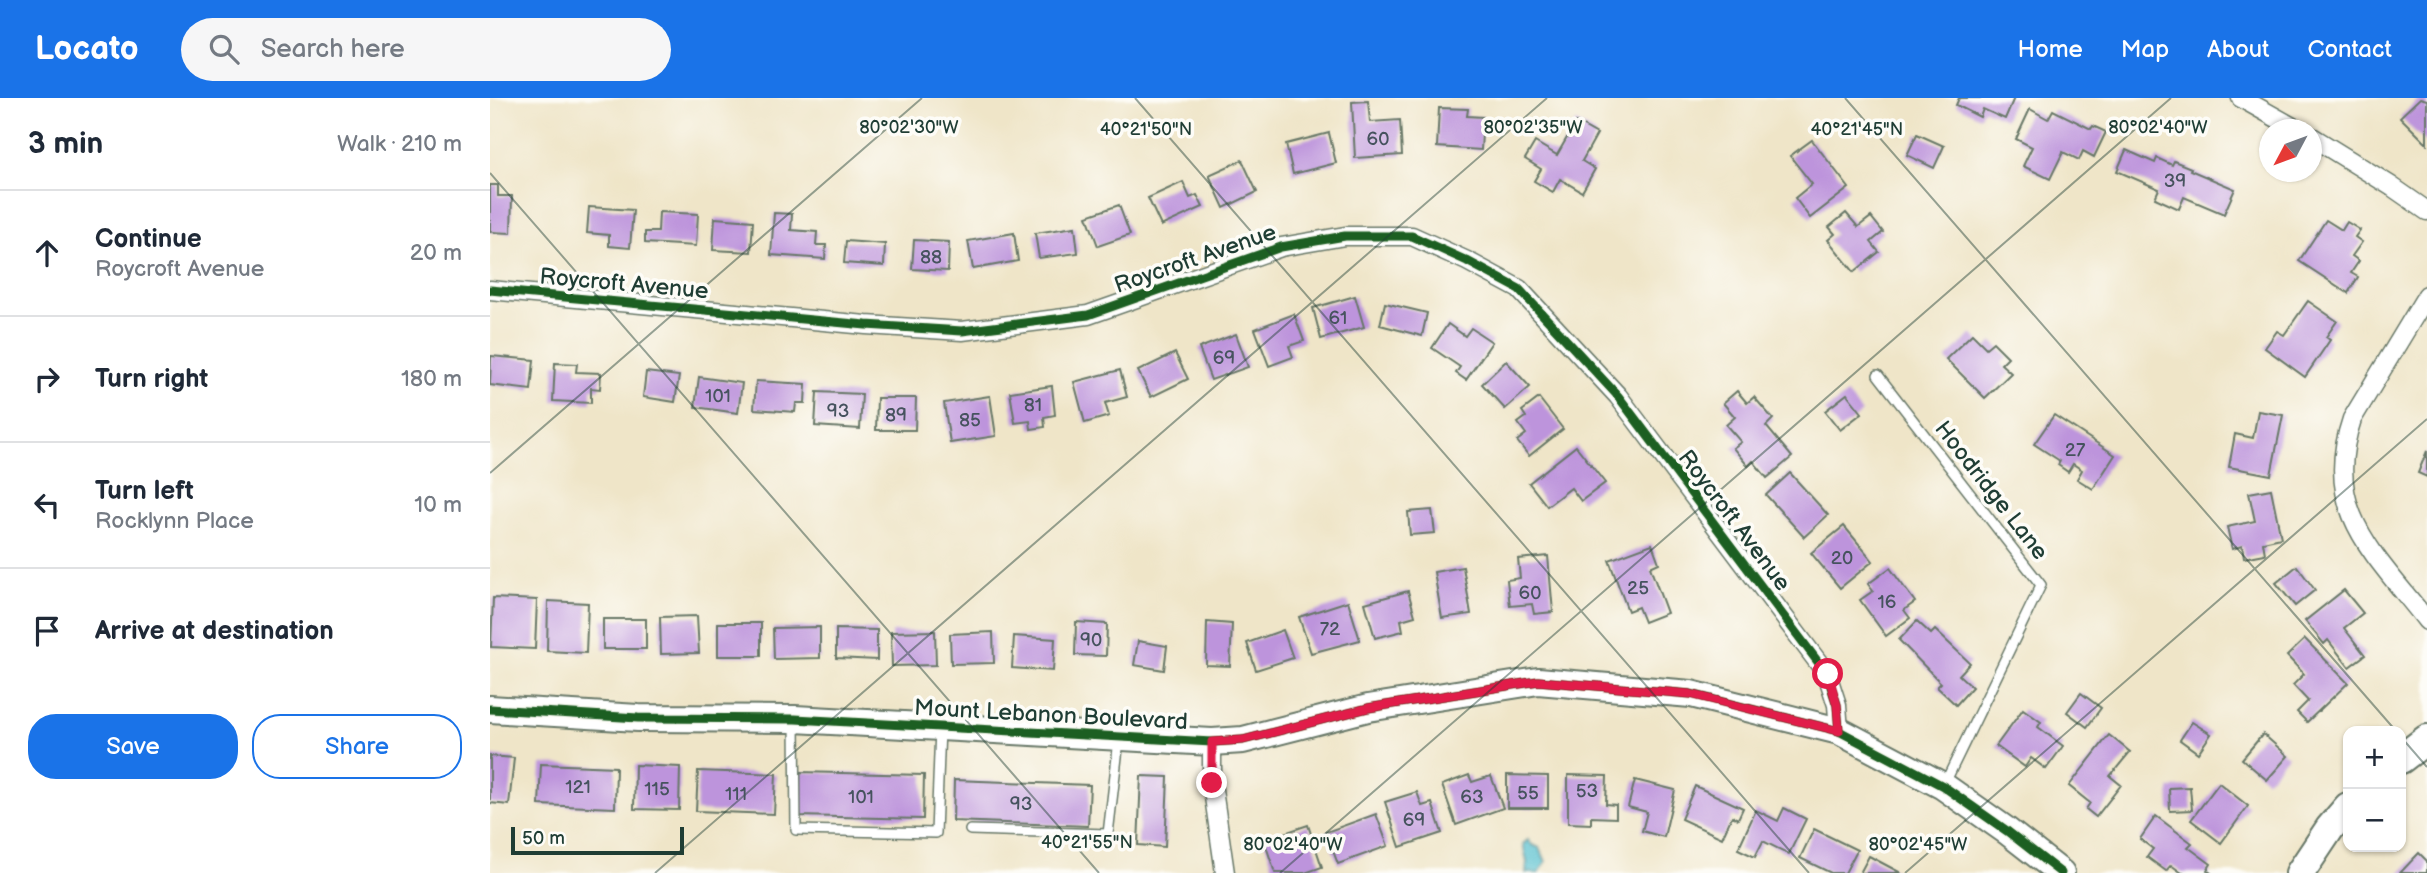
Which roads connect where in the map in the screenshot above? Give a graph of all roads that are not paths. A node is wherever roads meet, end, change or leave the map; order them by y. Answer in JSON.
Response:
{"nodes":[{"id":1,"x":2241,"y":98,"type":"edge"},
{"id":2,"x":2278,"y":119,"type":"edge"},
{"id":3,"x":2322,"y":143,"type":"edge"},
{"id":4,"x":2427,"y":211,"type":"edge"},
{"id":5,"x":490,"y":290,"type":"edge"},
{"id":6,"x":2427,"y":295,"type":"edge"},
{"id":7,"x":1878,"y":375,"type":"dead end"},
{"id":8,"x":2427,"y":621,"type":"edge"},
{"id":9,"x":490,"y":709,"type":"edge"},
{"id":10,"x":795,"y":719,"type":"junction"},
{"id":11,"x":940,"y":727,"type":"junction"},
{"id":12,"x":1839,"y":731,"type":"junction"},
{"id":13,"x":1119,"y":736,"type":"junction"},
{"id":14,"x":2427,"y":738,"type":"edge"},
{"id":15,"x":1212,"y":742,"type":"junction"},
{"id":16,"x":2406,"y":755,"type":"edge"},
{"id":17,"x":1943,"y":786,"type":"junction"},
{"id":18,"x":2343,"y":813,"type":"edge"},
{"id":19,"x":970,"y":830,"type":"dead end"},
{"id":20,"x":1225,"y":873,"type":"edge"},
{"id":21,"x":2061,"y":873,"type":"edge"},
{"id":22,"x":2300,"y":873,"type":"edge"}],
"edges":[{"from":1,"to":2,"type":"street"},
{"from":3,"to":4,"type":"street"},
{"from":5,"to":12,"type":"street","name":"Roycroft Avenue"},
{"from":6,"to":8,"type":"street"},
{"from":7,"to":17,"type":"lane","name":"Hoodridge Lane"},
{"from":9,"to":10,"type":"street","name":"Mount Lebanon Boulevard"},
{"from":10,"to":11,"type":"street","name":"Mount Lebanon Boulevard"},
{"from":10,"to":11,"type":"lane"},
{"from":11,"to":13,"type":"street","name":"Mount Lebanon Boulevard"},
{"from":12,"to":15,"type":"street","name":"Mount Lebanon Boulevard"},
{"from":12,"to":17,"type":"street","name":"Mount Lebanon Boulevard"},
{"from":13,"to":15,"type":"street","name":"Mount Lebanon Boulevard"},
{"from":13,"to":19,"type":"lane"},
{"from":14,"to":16,"type":"main road"},
{"from":15,"to":20,"type":"street"},
{"from":17,"to":21,"type":"street","name":"Mount Lebanon Boulevard"},
{"from":18,"to":22,"type":"main road"}]}
